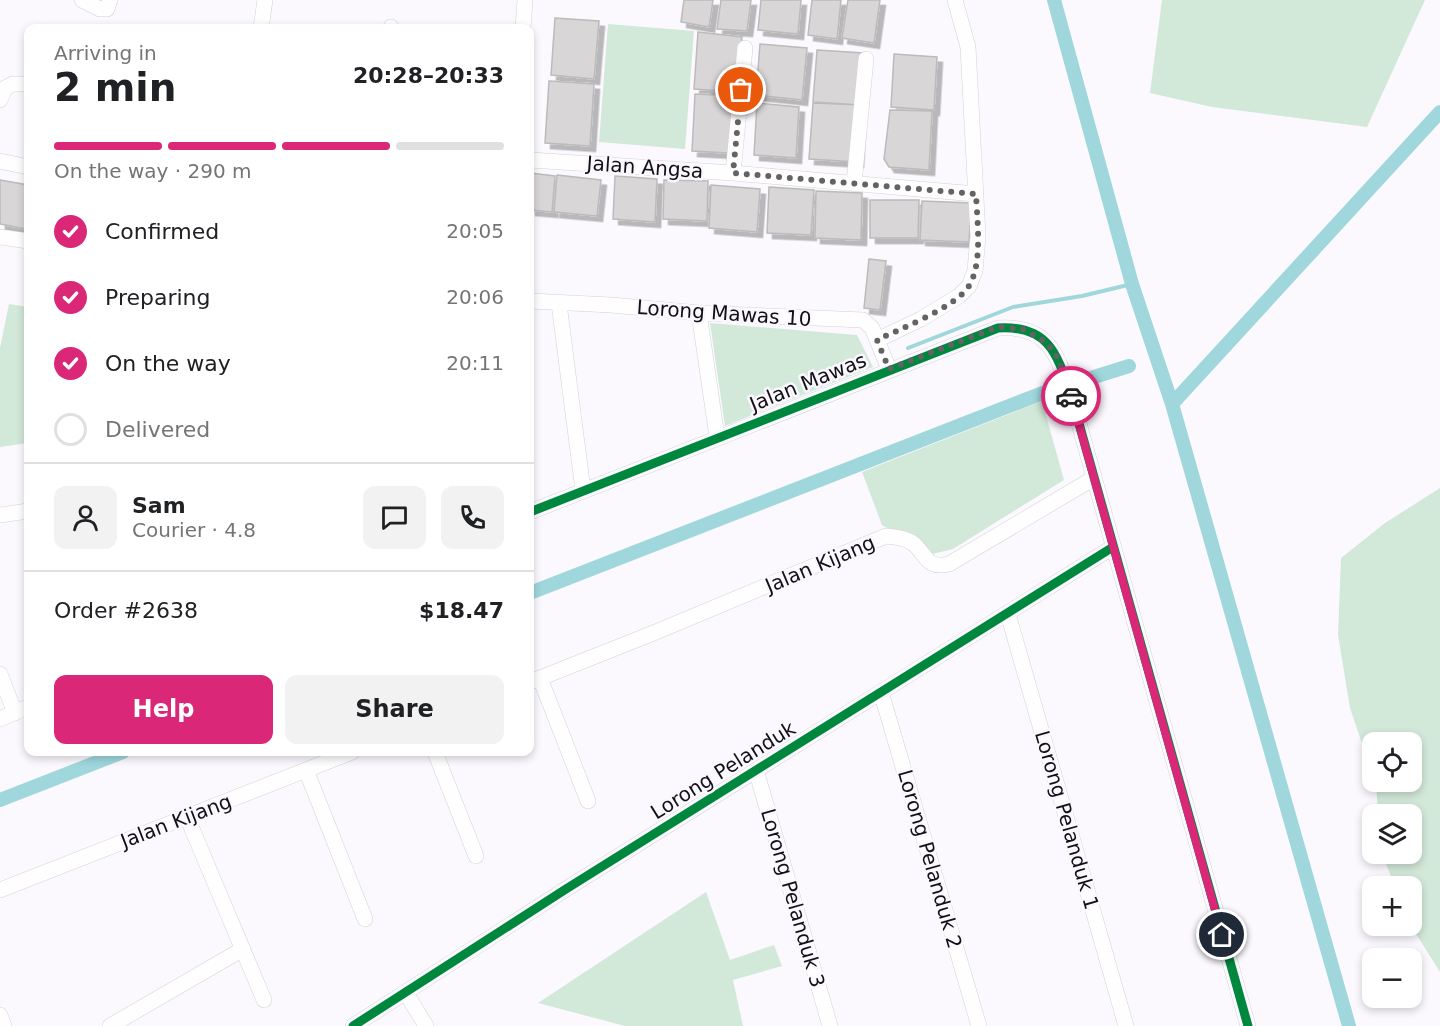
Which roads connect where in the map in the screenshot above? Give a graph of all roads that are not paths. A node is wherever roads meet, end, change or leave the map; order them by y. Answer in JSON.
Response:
{"nodes":[{"id":1,"x":82,"y":0,"type":"edge"},
{"id":2,"x":265,"y":0,"type":"edge"},
{"id":3,"x":525,"y":0,"type":"edge"},
{"id":4,"x":955,"y":0,"type":"edge"},
{"id":5,"x":110,"y":1,"type":"edge"},
{"id":6,"x":262,"y":24,"type":"edge"},
{"id":7,"x":523,"y":24,"type":"edge"},
{"id":8,"x":745,"y":48,"type":"dead end"},
{"id":9,"x":866,"y":59,"type":"dead end"},
{"id":10,"x":24,"y":84,"type":"edge"},
{"id":11,"x":0,"y":100,"type":"edge"},
{"id":12,"x":534,"y":160,"type":"edge"},
{"id":13,"x":0,"y":161,"type":"edge"},
{"id":14,"x":24,"y":166,"type":"edge"},
{"id":15,"x":733,"y":173,"type":"junction"},
{"id":16,"x":854,"y":183,"type":"junction"},
{"id":17,"x":976,"y":194,"type":"junction"},
{"id":18,"x":0,"y":237,"type":"edge"},
{"id":19,"x":24,"y":240,"type":"edge"},
{"id":20,"x":534,"y":301,"type":"edge"},
{"id":21,"x":559,"y":304,"type":"junction"},
{"id":22,"x":699,"y":313,"type":"junction"},
{"id":23,"x":877,"y":340,"type":"junction"},
{"id":24,"x":889,"y":369,"type":"junction"},
{"id":25,"x":717,"y":437,"type":"junction"},
{"id":26,"x":1094,"y":478,"type":"junction"},
{"id":27,"x":583,"y":490,"type":"junction"},
{"id":28,"x":534,"y":510,"type":"edge"},
{"id":29,"x":24,"y":512,"type":"edge"},
{"id":30,"x":0,"y":515,"type":"edge"},
{"id":31,"x":1113,"y":547,"type":"junction"},
{"id":32,"x":1008,"y":614,"type":"junction"},
{"id":33,"x":0,"y":674,"type":"edge"},
{"id":34,"x":535,"y":680,"type":"edge"},
{"id":35,"x":881,"y":692,"type":"junction"},
{"id":36,"x":22,"y":710,"type":"edge"},
{"id":37,"x":0,"y":719,"type":"edge"},
{"id":38,"x":342,"y":756,"type":"edge"},
{"id":39,"x":437,"y":756,"type":"edge"},
{"id":40,"x":306,"y":770,"type":"junction"},
{"id":41,"x":756,"y":770,"type":"junction"},
{"id":42,"x":588,"y":801,"type":"dead end"},
{"id":43,"x":187,"y":817,"type":"junction"},
{"id":44,"x":476,"y":856,"type":"dead end"},
{"id":45,"x":0,"y":890,"type":"edge"},
{"id":46,"x":365,"y":919,"type":"dead end"},
{"id":47,"x":243,"y":949,"type":"junction"},
{"id":48,"x":406,"y":993,"type":"junction"},
{"id":49,"x":264,"y":1000,"type":"dead end"},
{"id":50,"x":0,"y":1016,"type":"edge"},
{"id":51,"x":4,"y":1026,"type":"edge"},
{"id":52,"x":110,"y":1026,"type":"edge"},
{"id":53,"x":353,"y":1026,"type":"edge"},
{"id":54,"x":426,"y":1026,"type":"edge"},
{"id":55,"x":830,"y":1026,"type":"edge"},
{"id":56,"x":979,"y":1026,"type":"edge"},
{"id":57,"x":1126,"y":1026,"type":"edge"},
{"id":58,"x":1248,"y":1026,"type":"edge"}],
"edges":[{"from":1,"to":5,"type":"street"},
{"from":2,"to":6,"type":"street"},
{"from":3,"to":7,"type":"street"},
{"from":4,"to":17,"type":"street"},
{"from":8,"to":15,"type":"street"},
{"from":9,"to":16,"type":"street"},
{"from":10,"to":11,"type":"street"},
{"from":12,"to":15,"type":"street","name":"Jalan Angsa"},
{"from":13,"to":14,"type":"street"},
{"from":15,"to":16,"type":"street","name":"Jalan Angsa"},
{"from":16,"to":17,"type":"street","name":"Jalan Angsa"},
{"from":17,"to":23,"type":"street"},
{"from":18,"to":19,"type":"street"},
{"from":20,"to":21,"type":"street","name":"Lorong Mawas 10"},
{"from":21,"to":22,"type":"street","name":"Lorong Mawas 10"},
{"from":21,"to":27,"type":"street"},
{"from":22,"to":23,"type":"street","name":"Lorong Mawas 10"},
{"from":22,"to":25,"type":"street"},
{"from":23,"to":24,"type":"street","name":"Lorong Mawas 10"},
{"from":24,"to":25,"type":"street","name":"Jalan Mawas"},
{"from":24,"to":26,"type":"street","name":"Jalan Mawas"},
{"from":25,"to":27,"type":"street","name":"Jalan Mawas"},
{"from":26,"to":31,"type":"street","name":"Jalan Mawas"},
{"from":26,"to":34,"type":"street","name":"Jalan Kijang"},
{"from":27,"to":28,"type":"street","name":"Jalan Mawas"},
{"from":29,"to":30,"type":"street"},
{"from":31,"to":32,"type":"street","name":"Lorong Pelanduk"},
{"from":31,"to":58,"type":"street","name":"Jalan Mawas"},
{"from":32,"to":35,"type":"street","name":"Lorong Pelanduk"},
{"from":32,"to":57,"type":"street","name":"Lorong Pelanduk 1"},
{"from":33,"to":36,"type":"street"},
{"from":34,"to":42,"type":"street"},
{"from":35,"to":41,"type":"street","name":"Lorong Pelanduk"},
{"from":35,"to":56,"type":"street","name":"Lorong Pelanduk 2"},
{"from":36,"to":37,"type":"street"},
{"from":38,"to":40,"type":"street","name":"Jalan Kijang"},
{"from":39,"to":44,"type":"street"},
{"from":40,"to":43,"type":"street","name":"Jalan Kijang"},
{"from":40,"to":46,"type":"street"},
{"from":41,"to":48,"type":"street","name":"Lorong Pelanduk"},
{"from":41,"to":55,"type":"street","name":"Lorong Pelanduk 3"},
{"from":43,"to":45,"type":"street","name":"Jalan Kijang"},
{"from":43,"to":47,"type":"street"},
{"from":47,"to":49,"type":"street"},
{"from":47,"to":52,"type":"street"},
{"from":48,"to":53,"type":"street","name":"Lorong Pelanduk"},
{"from":48,"to":54,"type":"street"},
{"from":50,"to":51,"type":"street"}]}
